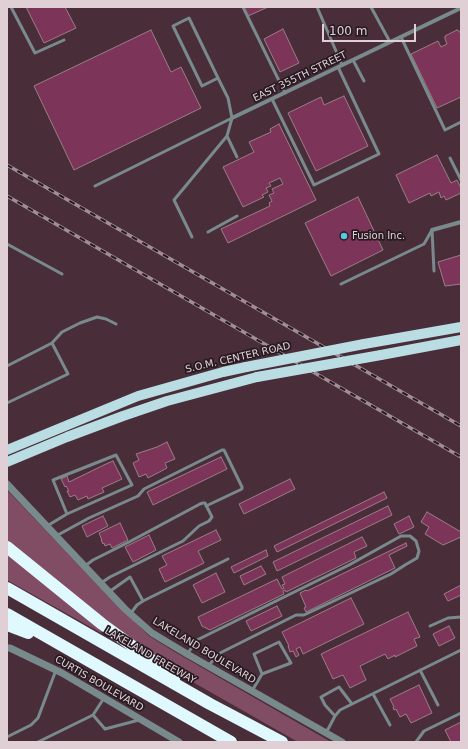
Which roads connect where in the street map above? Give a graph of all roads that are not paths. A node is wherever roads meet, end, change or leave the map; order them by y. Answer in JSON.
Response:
{"nodes":[{"id":1,"x":11,"y":7,"type":"edge"},
{"id":2,"x":243,"y":7,"type":"edge"},
{"id":3,"x":316,"y":7,"type":"edge"},
{"id":4,"x":371,"y":7,"type":"edge"},
{"id":5,"x":460,"y":8,"type":"edge"},
{"id":6,"x":461,"y":14,"type":"edge"},
{"id":7,"x":401,"y":37,"type":"junction"},
{"id":8,"x":64,"y":40,"type":"dead end"},
{"id":9,"x":390,"y":42,"type":"junction"},
{"id":10,"x":353,"y":60,"type":"junction"},
{"id":11,"x":340,"y":66,"type":"junction"},
{"id":12,"x":218,"y":78,"type":"junction"},
{"id":13,"x":364,"y":81,"type":"dead end"},
{"id":14,"x":285,"y":93,"type":"junction"},
{"id":15,"x":272,"y":99,"type":"junction"},
{"id":16,"x":232,"y":118,"type":"junction"},
{"id":17,"x":461,"y":122,"type":"edge"},
{"id":18,"x":227,"y":136,"type":"junction"},
{"id":19,"x":237,"y":157,"type":"dead end"},
{"id":20,"x":450,"y":158,"type":"dead end"},
{"id":21,"x":461,"y":180,"type":"edge"},
{"id":22,"x":95,"y":186,"type":"dead end"},
{"id":23,"x":238,"y":216,"type":"dead end"},
{"id":24,"x":461,"y":222,"type":"edge"},
{"id":25,"x":432,"y":230,"type":"junction"},
{"id":26,"x":208,"y":232,"type":"dead end"},
{"id":27,"x":192,"y":237,"type":"dead end"},
{"id":28,"x":7,"y":244,"type":"edge"},
{"id":29,"x":434,"y":272,"type":"dead end"},
{"id":30,"x":62,"y":274,"type":"dead end"},
{"id":31,"x":341,"y":284,"type":"dead end"},
{"id":32,"x":116,"y":324,"type":"dead end"},
{"id":33,"x":461,"y":327,"type":"edge"},
{"id":34,"x":461,"y":340,"type":"edge"},
{"id":35,"x":52,"y":343,"type":"junction"},
{"id":36,"x":7,"y":366,"type":"edge"},
{"id":37,"x":7,"y":403,"type":"edge"},
{"id":38,"x":7,"y":450,"type":"edge"},
{"id":39,"x":8,"y":462,"type":"edge"},
{"id":40,"x":7,"y":484,"type":"edge"},
{"id":41,"x":206,"y":506,"type":"junction"},
{"id":42,"x":68,"y":514,"type":"junction"},
{"id":43,"x":46,"y":526,"type":"junction"},
{"id":44,"x":56,"y":536,"type":"junction"},
{"id":45,"x":7,"y":547,"type":"edge"},
{"id":46,"x":228,"y":559,"type":"dead end"},
{"id":47,"x":85,"y":566,"type":"junction"},
{"id":48,"x":101,"y":583,"type":"junction"},
{"id":49,"x":7,"y":588,"type":"edge"},
{"id":50,"x":109,"y":592,"type":"junction"},
{"id":51,"x":143,"y":601,"type":"junction"},
{"id":52,"x":7,"y":614,"type":"edge"},
{"id":53,"x":130,"y":614,"type":"junction"},
{"id":54,"x":461,"y":617,"type":"edge"},
{"id":55,"x":7,"y":625,"type":"edge"},
{"id":56,"x":430,"y":626,"type":"dead end"},
{"id":57,"x":7,"y":648,"type":"edge"},
{"id":58,"x":66,"y":648,"type":"junction"},
{"id":59,"x":461,"y":650,"type":"edge"},
{"id":60,"x":187,"y":654,"type":"junction"},
{"id":61,"x":208,"y":666,"type":"junction"},
{"id":62,"x":56,"y":670,"type":"junction"},
{"id":63,"x":420,"y":670,"type":"junction"},
{"id":64,"x":262,"y":674,"type":"junction"},
{"id":65,"x":252,"y":691,"type":"junction"},
{"id":66,"x":373,"y":694,"type":"junction"},
{"id":67,"x":104,"y":698,"type":"junction"},
{"id":68,"x":210,"y":704,"type":"junction"},
{"id":69,"x":352,"y":704,"type":"junction"},
{"id":70,"x":438,"y":705,"type":"dead end"},
{"id":71,"x":461,"y":713,"type":"edge"},
{"id":72,"x":93,"y":715,"type":"junction"},
{"id":73,"x":335,"y":716,"type":"junction"},
{"id":74,"x":140,"y":719,"type":"junction"},
{"id":75,"x":390,"y":725,"type":"dead end"},
{"id":76,"x":326,"y":733,"type":"junction"},
{"id":77,"x":7,"y":737,"type":"edge"},
{"id":78,"x":38,"y":742,"type":"edge"},
{"id":79,"x":179,"y":742,"type":"edge"},
{"id":80,"x":231,"y":742,"type":"edge"},
{"id":81,"x":282,"y":742,"type":"edge"},
{"id":82,"x":342,"y":742,"type":"edge"},
{"id":83,"x":416,"y":742,"type":"edge"}],
"edges":[{"from":1,"to":8,"type":"lane"},
{"from":2,"to":14,"type":"lane"},
{"from":3,"to":11,"type":"lane"},
{"from":4,"to":9,"type":"lane"},
{"from":5,"to":6,"type":"street"},
{"from":5,"to":7,"type":"street","name":"EAST 355TH STREET"},
{"from":7,"to":9,"type":"street","name":"EAST 355TH STREET"},
{"from":7,"to":17,"type":"lane"},
{"from":9,"to":10,"type":"street","name":"EAST 355TH STREET"},
{"from":10,"to":11,"type":"street","name":"EAST 355TH STREET"},
{"from":10,"to":13,"type":"lane"},
{"from":11,"to":14,"type":"street","name":"EAST 355TH STREET"},
{"from":11,"to":15,"type":"lane"},
{"from":12,"to":12,"type":"lane"},
{"from":12,"to":16,"type":"lane"},
{"from":14,"to":15,"type":"street","name":"EAST 355TH STREET"},
{"from":15,"to":16,"type":"street","name":"EAST 355TH STREET"},
{"from":16,"to":18,"type":"lane"},
{"from":16,"to":22,"type":"lane"},
{"from":18,"to":19,"type":"lane"},
{"from":18,"to":27,"type":"lane"},
{"from":20,"to":21,"type":"lane"},
{"from":23,"to":26,"type":"lane"},
{"from":24,"to":25,"type":"street"},
{"from":25,"to":29,"type":"lane"},
{"from":25,"to":31,"type":"lane"},
{"from":28,"to":30,"type":"lane"},
{"from":32,"to":35,"type":"lane"},
{"from":33,"to":38,"type":"main road","name":"S.O.M. CENTER ROAD","bridge":true},
{"from":34,"to":39,"type":"main road","bridge":true},
{"from":35,"to":36,"type":"lane"},
{"from":35,"to":37,"type":"lane"},
{"from":40,"to":43,"type":"street","name":"LAKELAND BOULEVARD"},
{"from":41,"to":44,"type":"lane"},
{"from":41,"to":47,"type":"lane"},
{"from":41,"to":48,"type":"lane"},
{"from":42,"to":42,"type":"lane"},
{"from":42,"to":43,"type":"lane"},
{"from":43,"to":44,"type":"street","name":"LAKELAND BOULEVARD"},
{"from":44,"to":47,"type":"street","name":"LAKELAND BOULEVARD"},
{"from":45,"to":68,"type":"highway"},
{"from":46,"to":51,"type":"lane"},
{"from":47,"to":48,"type":"street","name":"LAKELAND BOULEVARD"},
{"from":48,"to":50,"type":"street","name":"LAKELAND BOULEVARD"},
{"from":49,"to":68,"type":"highway","name":"LAKELAND FREEWAY"},
{"from":50,"to":51,"type":"lane"},
{"from":50,"to":53,"type":"street","name":"LAKELAND BOULEVARD"},
{"from":51,"to":53,"type":"lane"},
{"from":52,"to":58,"type":"highway"},
{"from":53,"to":60,"type":"street","name":"LAKELAND BOULEVARD"},
{"from":54,"to":56,"type":"lane"},
{"from":55,"to":58,"type":"highway"},
{"from":57,"to":62,"type":"street","name":"CURTIS BOULEVARD"},
{"from":58,"to":80,"type":"highway"},
{"from":59,"to":63,"type":"lane"},
{"from":60,"to":61,"type":"street","name":"LAKELAND BOULEVARD"},
{"from":60,"to":61,"type":"lane"},
{"from":61,"to":65,"type":"street","name":"LAKELAND BOULEVARD"},
{"from":62,"to":67,"type":"street","name":"CURTIS BOULEVARD"},
{"from":62,"to":77,"type":"lane"},
{"from":63,"to":66,"type":"lane"},
{"from":63,"to":70,"type":"lane"},
{"from":64,"to":64,"type":"lane"},
{"from":64,"to":65,"type":"lane"},
{"from":65,"to":76,"type":"street","name":"LAKELAND BOULEVARD"},
{"from":66,"to":69,"type":"lane"},
{"from":66,"to":75,"type":"lane"},
{"from":67,"to":72,"type":"lane"},
{"from":67,"to":74,"type":"street","name":"CURTIS BOULEVARD"},
{"from":68,"to":81,"type":"highway","name":"LAKELAND FREEWAY"},
{"from":69,"to":73,"type":"lane"},
{"from":69,"to":73,"type":"lane"},
{"from":71,"to":83,"type":"lane"},
{"from":72,"to":74,"type":"lane"},
{"from":72,"to":78,"type":"lane"},
{"from":73,"to":76,"type":"lane"},
{"from":74,"to":79,"type":"street","name":"CURTIS BOULEVARD"},
{"from":76,"to":82,"type":"street","name":"LAKELAND BOULEVARD"}]}
